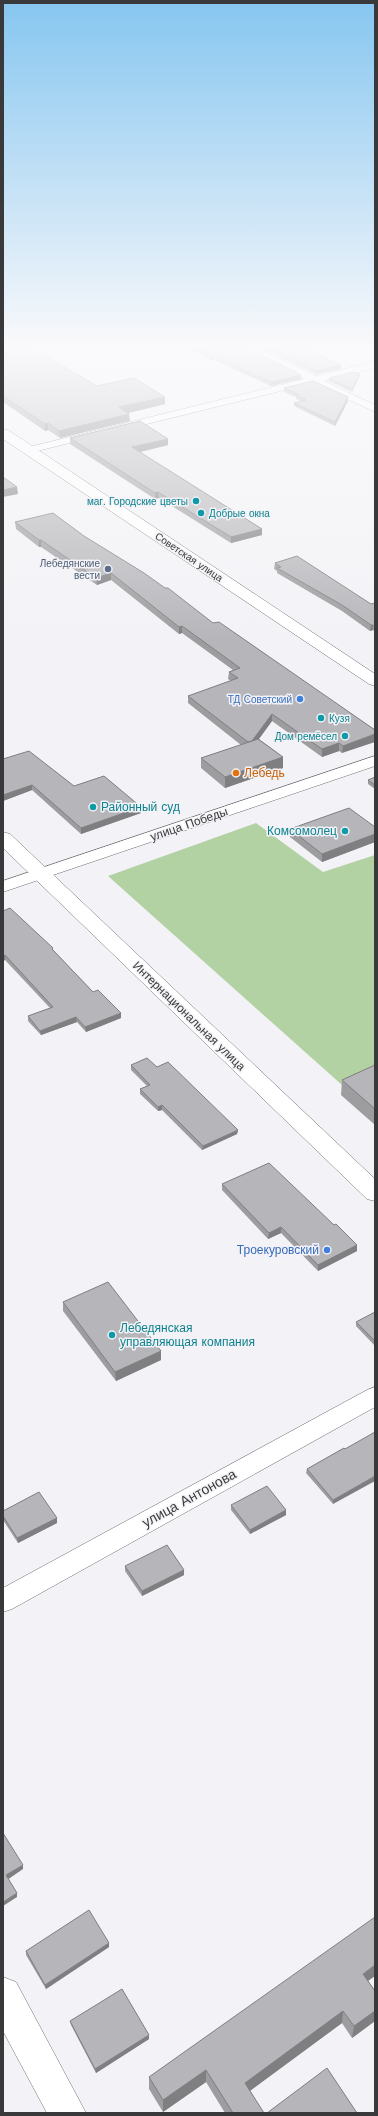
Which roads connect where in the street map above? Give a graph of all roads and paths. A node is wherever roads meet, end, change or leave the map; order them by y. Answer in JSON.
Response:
{"nodes":[{"id":1,"x":19,"y":444,"type":"edge"},
{"id":2,"x":54,"y":444,"type":"edge"},
{"id":3,"x":29,"y":450,"type":"junction"},
{"id":4,"x":375,"y":681,"type":"edge"},
{"id":5,"x":375,"y":761,"type":"edge"},
{"id":6,"x":3,"y":838,"type":"edge"},
{"id":7,"x":40,"y":874,"type":"junction"},
{"id":8,"x":3,"y":887,"type":"edge"},
{"id":9,"x":375,"y":1193,"type":"edge"},
{"id":10,"x":375,"y":1396,"type":"edge"},
{"id":11,"x":3,"y":1601,"type":"edge"},
{"id":12,"x":3,"y":1995,"type":"edge"},
{"id":13,"x":67,"y":2113,"type":"edge"}],
"edges":[{"from":1,"to":3,"type":"main road","name":"Советская улица"},
{"from":2,"to":3,"type":"street"},
{"from":3,"to":4,"type":"main road","name":"Советская улица"},
{"from":5,"to":7,"type":"street","name":"улица Победы"},
{"from":6,"to":7,"type":"main road","name":"Интернациональная улица"},
{"from":7,"to":8,"type":"street","name":"улица Победы"},
{"from":7,"to":9,"type":"main road","name":"Интернациональная улица"},
{"from":10,"to":11,"type":"street","name":"улица Антонова"},
{"from":12,"to":13,"type":"main road"}]}
